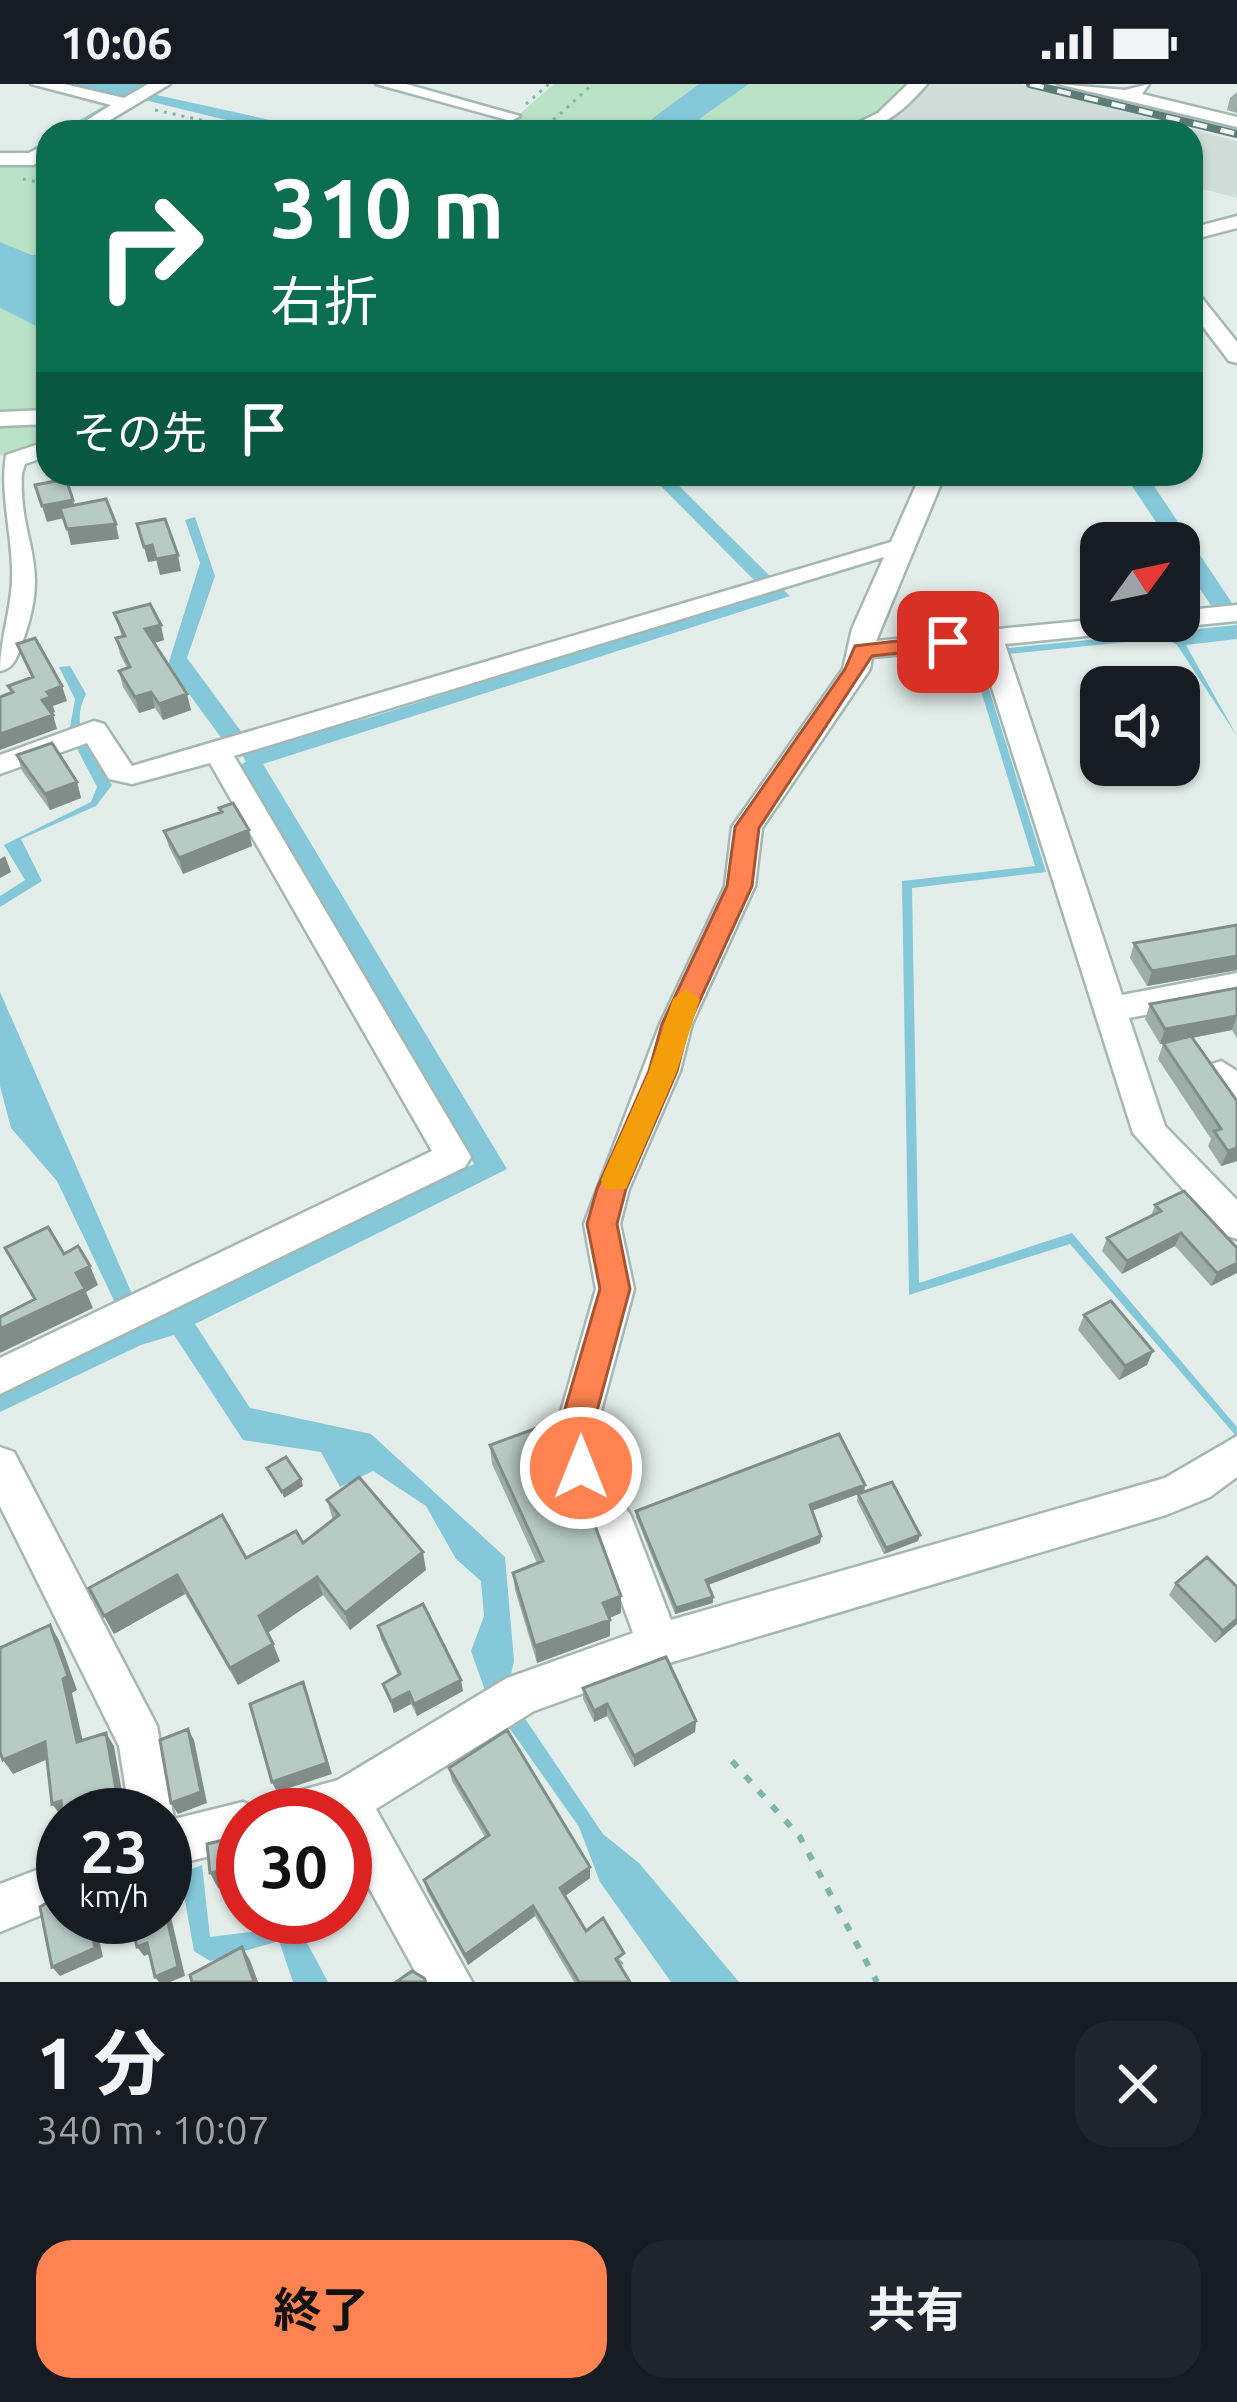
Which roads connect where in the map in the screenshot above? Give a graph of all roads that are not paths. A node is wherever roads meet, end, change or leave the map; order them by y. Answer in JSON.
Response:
{"nodes":[{"id":1,"x":40,"y":84,"type":"edge"},
{"id":2,"x":160,"y":84,"type":"edge"},
{"id":3,"x":385,"y":84,"type":"edge"},
{"id":4,"x":918,"y":84,"type":"edge"},
{"id":5,"x":1067,"y":84,"type":"edge"},
{"id":6,"x":1135,"y":90,"type":"edge"},
{"id":7,"x":127,"y":99,"type":"junction"},
{"id":8,"x":512,"y":116,"type":"road end"},
{"id":9,"x":95,"y":120,"type":"edge"},
{"id":10,"x":877,"y":120,"type":"edge"},
{"id":11,"x":1237,"y":122,"type":"edge"},
{"id":12,"x":36,"y":156,"type":"edge"},
{"id":13,"x":0,"y":159,"type":"edge"},
{"id":14,"x":1237,"y":222,"type":"edge"},
{"id":15,"x":1203,"y":231,"type":"edge"},
{"id":16,"x":1203,"y":312,"type":"edge"},
{"id":17,"x":1237,"y":356,"type":"edge"},
{"id":18,"x":36,"y":417,"type":"edge"},
{"id":19,"x":0,"y":418,"type":"edge"},
{"id":20,"x":36,"y":452,"type":"edge"},
{"id":21,"x":927,"y":486,"type":"edge"},
{"id":22,"x":898,"y":550,"type":"junction"},
{"id":23,"x":1237,"y":613,"type":"edge"},
{"id":24,"x":1200,"y":617,"type":"edge"},
{"id":25,"x":9,"y":624,"type":"edge"},
{"id":26,"x":1080,"y":634,"type":"edge"},
{"id":27,"x":993,"y":648,"type":"junction"},
{"id":28,"x":863,"y":650,"type":"junction"},
{"id":29,"x":0,"y":663,"type":"edge"},
{"id":30,"x":216,"y":748,"type":"junction"},
{"id":31,"x":0,"y":765,"type":"edge"},
{"id":32,"x":1237,"y":985,"type":"edge"},
{"id":33,"x":1108,"y":1010,"type":"junction"},
{"id":34,"x":1230,"y":1204,"type":"edge"},
{"id":35,"x":0,"y":1376,"type":"edge"},
{"id":36,"x":1237,"y":1454,"type":"edge"},
{"id":37,"x":0,"y":1465,"type":"edge"},
{"id":38,"x":659,"y":1645,"type":"junction"},
{"id":39,"x":149,"y":1788,"type":"edge"},
{"id":40,"x":367,"y":1788,"type":"edge"},
{"id":41,"x":372,"y":1847,"type":"edge"},
{"id":42,"x":36,"y":1894,"type":"edge"},
{"id":43,"x":0,"y":1908,"type":"edge"},
{"id":44,"x":448,"y":1982,"type":"edge"}],
"edges":[{"from":1,"to":7,"type":"street"},
{"from":2,"to":7,"type":"street"},
{"from":3,"to":8,"type":"street"},
{"from":4,"to":10,"type":"street"},
{"from":5,"to":6,"type":"street"},
{"from":6,"to":11,"type":"street"},
{"from":7,"to":9,"type":"street"},
{"from":12,"to":13,"type":"street"},
{"from":14,"to":15,"type":"street"},
{"from":16,"to":17,"type":"street"},
{"from":18,"to":19,"type":"street"},
{"from":20,"to":25,"type":"street"},
{"from":21,"to":22,"type":"street"},
{"from":22,"to":28,"type":"street"},
{"from":22,"to":30,"type":"street"},
{"from":23,"to":24,"type":"street"},
{"from":25,"to":29,"type":"street"},
{"from":26,"to":27,"type":"street"},
{"from":27,"to":28,"type":"street"},
{"from":27,"to":33,"type":"street"},
{"from":28,"to":38,"type":"street"},
{"from":30,"to":31,"type":"street"},
{"from":30,"to":35,"type":"street"},
{"from":32,"to":33,"type":"street"},
{"from":33,"to":34,"type":"street"},
{"from":36,"to":38,"type":"street"},
{"from":37,"to":39,"type":"street"},
{"from":38,"to":40,"type":"street"},
{"from":41,"to":44,"type":"street"},
{"from":42,"to":43,"type":"street"}]}
